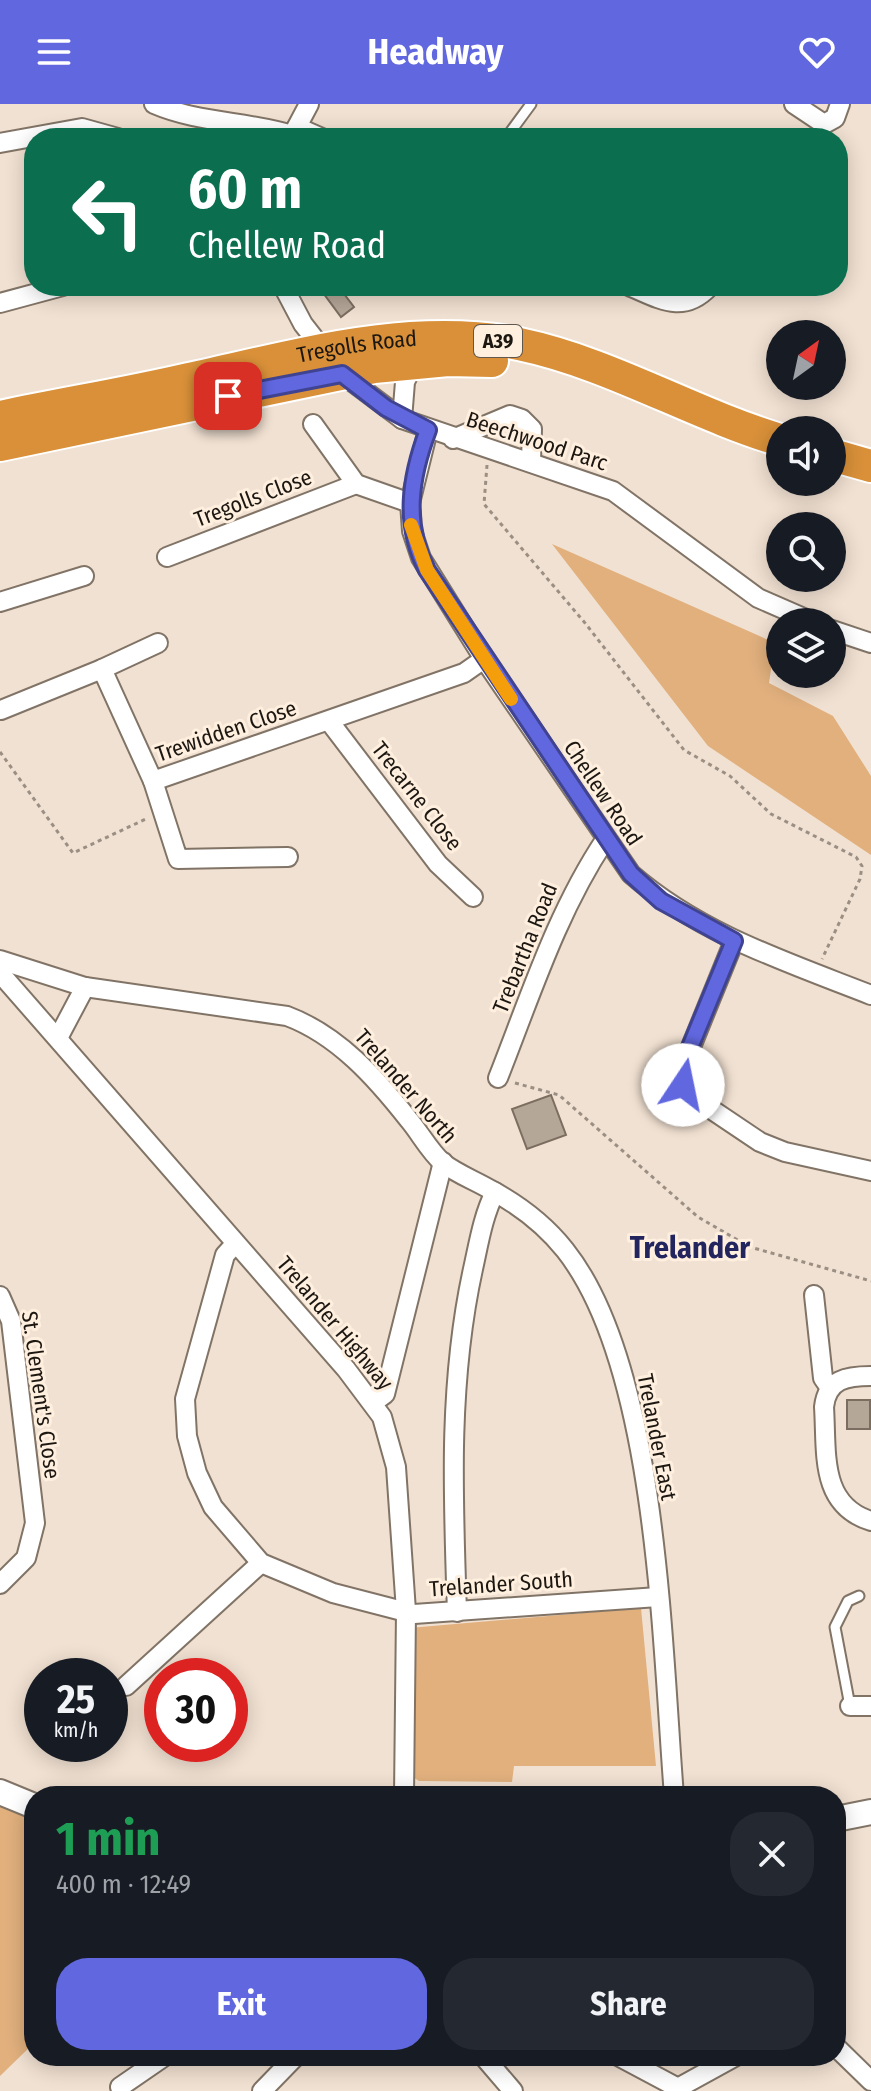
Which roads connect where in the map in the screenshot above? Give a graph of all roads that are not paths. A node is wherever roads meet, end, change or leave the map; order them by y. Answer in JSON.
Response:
{"nodes":[{"id":1,"x":154,"y":104,"type":"edge"},
{"id":2,"x":309,"y":104,"type":"edge"},
{"id":3,"x":531,"y":104,"type":"edge"},
{"id":4,"x":794,"y":104,"type":"edge"},
{"id":5,"x":840,"y":104,"type":"edge"},
{"id":6,"x":273,"y":128,"type":"edge"},
{"id":7,"x":296,"y":128,"type":"edge"},
{"id":8,"x":513,"y":128,"type":"edge"},
{"id":9,"x":24,"y":139,"type":"edge"},
{"id":10,"x":0,"y":143,"type":"edge"},
{"id":11,"x":26,"y":296,"type":"edge"},
{"id":12,"x":288,"y":296,"type":"edge"},
{"id":13,"x":658,"y":296,"type":"edge"},
{"id":14,"x":700,"y":296,"type":"edge"},
{"id":15,"x":0,"y":303,"type":"edge"},
{"id":16,"x":333,"y":362,"type":"junction"},
{"id":17,"x":414,"y":362,"type":"junction"},
{"id":18,"x":663,"y":398,"type":"junction"},
{"id":19,"x":0,"y":417,"type":"edge"},
{"id":20,"x":402,"y":419,"type":"junction"},
{"id":21,"x":313,"y":424,"type":"dead end"},
{"id":22,"x":428,"y":430,"type":"junction"},
{"id":23,"x":766,"y":435,"type":"edge"},
{"id":24,"x":453,"y":439,"type":"junction"},
{"id":25,"x":0,"y":445,"type":"edge"},
{"id":26,"x":846,"y":459,"type":"edge"},
{"id":27,"x":531,"y":461,"type":"junction"},
{"id":28,"x":871,"y":466,"type":"edge"},
{"id":29,"x":356,"y":484,"type":"junction"},
{"id":30,"x":410,"y":503,"type":"junction"},
{"id":31,"x":167,"y":557,"type":"dead end"},
{"id":32,"x":84,"y":576,"type":"dead end"},
{"id":33,"x":0,"y":602,"type":"edge"},
{"id":34,"x":781,"y":608,"type":"edge"},
{"id":35,"x":846,"y":635,"type":"edge"},
{"id":36,"x":158,"y":643,"type":"dead end"},
{"id":37,"x":871,"y":643,"type":"edge"},
{"id":38,"x":484,"y":659,"type":"junction"},
{"id":39,"x":102,"y":669,"type":"junction"},
{"id":40,"x":1,"y":710,"type":"edge"},
{"id":41,"x":329,"y":721,"type":"junction"},
{"id":42,"x":153,"y":781,"type":"junction"},
{"id":43,"x":605,"y":840,"type":"junction"},
{"id":44,"x":288,"y":857,"type":"dead end"},
{"id":45,"x":473,"y":897,"type":"dead end"},
{"id":46,"x":734,"y":941,"type":"junction"},
{"id":47,"x":0,"y":960,"type":"edge"},
{"id":48,"x":0,"y":973,"type":"edge"},
{"id":49,"x":85,"y":987,"type":"junction"},
{"id":50,"x":871,"y":995,"type":"edge"},
{"id":51,"x":58,"y":1038,"type":"junction"},
{"id":52,"x":498,"y":1078,"type":"road end"},
{"id":53,"x":443,"y":1162,"type":"junction"},
{"id":54,"x":871,"y":1171,"type":"edge"},
{"id":55,"x":495,"y":1192,"type":"junction"},
{"id":56,"x":235,"y":1244,"type":"junction"},
{"id":57,"x":814,"y":1295,"type":"dead end"},
{"id":58,"x":0,"y":1296,"type":"edge"},
{"id":59,"x":871,"y":1376,"type":"edge"},
{"id":60,"x":830,"y":1388,"type":"junction"},
{"id":61,"x":374,"y":1402,"type":"junction"},
{"id":62,"x":871,"y":1521,"type":"edge"},
{"id":63,"x":261,"y":1563,"type":"junction"},
{"id":64,"x":0,"y":1584,"type":"edge"},
{"id":65,"x":859,"y":1596,"type":"dead end"},
{"id":66,"x":658,"y":1597,"type":"junction"},
{"id":67,"x":406,"y":1611,"type":"junction"},
{"id":68,"x":457,"y":1612,"type":"junction"},
{"id":69,"x":128,"y":1684,"type":"edge"},
{"id":70,"x":850,"y":1706,"type":"joint"},
{"id":71,"x":871,"y":1706,"type":"edge"},
{"id":72,"x":404,"y":1786,"type":"edge"},
{"id":73,"x":673,"y":1786,"type":"edge"},
{"id":74,"x":0,"y":1792,"type":"edge"},
{"id":75,"x":24,"y":1802,"type":"edge"},
{"id":76,"x":871,"y":1812,"type":"edge"},
{"id":77,"x":846,"y":1817,"type":"edge"},
{"id":78,"x":846,"y":2057,"type":"edge"},
{"id":79,"x":150,"y":2066,"type":"edge"},
{"id":80,"x":286,"y":2066,"type":"edge"},
{"id":81,"x":492,"y":2066,"type":"edge"},
{"id":82,"x":636,"y":2066,"type":"edge"},
{"id":83,"x":719,"y":2066,"type":"edge"},
{"id":84,"x":871,"y":2081,"type":"edge"},
{"id":85,"x":120,"y":2087,"type":"dead end"},
{"id":86,"x":679,"y":2089,"type":"edge"},
{"id":87,"x":262,"y":2091,"type":"edge"},
{"id":88,"x":513,"y":2091,"type":"edge"}],
"edges":[{"from":1,"to":6,"type":"street"},
{"from":2,"to":7,"type":"street"},
{"from":3,"to":8,"type":"lane"},
{"from":4,"to":5,"type":"street"},
{"from":9,"to":10,"type":"street"},
{"from":11,"to":15,"type":"street"},
{"from":12,"to":16,"type":"street","name":"Beechwood Parc"},
{"from":13,"to":14,"type":"street"},
{"from":16,"to":17,"type":"highway","name":"Tregolls Road","number":"A39"},
{"from":16,"to":18,"type":"highway","name":"Tregolls Road","number":"A39"},
{"from":16,"to":19,"type":"highway","name":"Tregolls Road","number":"A39"},
{"from":16,"to":20,"type":"street","name":"Beechwood Parc"},
{"from":16,"to":25,"type":"highway","name":"Tregolls Road","number":"A39"},
{"from":17,"to":18,"type":"highway","name":"Tregolls Road","number":"A39"},
{"from":17,"to":20,"type":"street"},
{"from":18,"to":23,"type":"highway","name":"Tregolls Road","number":"A39"},
{"from":20,"to":22,"type":"street","name":"Beechwood Parc"},
{"from":21,"to":29,"type":"street"},
{"from":22,"to":24,"type":"street","name":"Beechwood Parc"},
{"from":22,"to":30,"type":"street","name":"Chellew Road"},
{"from":24,"to":27,"type":"street","name":"Beechwood Parc"},
{"from":24,"to":27,"type":"street"},
{"from":26,"to":28,"type":"highway"},
{"from":27,"to":34,"type":"street","name":"Beechwood Parc"},
{"from":29,"to":30,"type":"street"},
{"from":29,"to":31,"type":"street","name":"Tregolls Close"},
{"from":30,"to":38,"type":"street","name":"Chellew Road"},
{"from":32,"to":33,"type":"street"},
{"from":35,"to":37,"type":"street"},
{"from":36,"to":39,"type":"street"},
{"from":38,"to":41,"type":"street","name":"Trewidden Close"},
{"from":38,"to":43,"type":"street","name":"Chellew Road"},
{"from":39,"to":40,"type":"street"},
{"from":39,"to":42,"type":"street","name":"Trewidden Close"},
{"from":41,"to":42,"type":"street","name":"Trewidden Close"},
{"from":41,"to":45,"type":"street","name":"Trecarne Close"},
{"from":42,"to":44,"type":"street"},
{"from":43,"to":46,"type":"street","name":"Chellew Road"},
{"from":43,"to":52,"type":"street","name":"Trebartha Road"},
{"from":46,"to":50,"type":"street","name":"Chellew Road"},
{"from":46,"to":54,"type":"street"},
{"from":47,"to":49,"type":"street","name":"Trelander North"},
{"from":48,"to":51,"type":"street","name":"Trelander Highway"},
{"from":49,"to":51,"type":"street"},
{"from":49,"to":53,"type":"street","name":"Trelander North"},
{"from":51,"to":56,"type":"street","name":"Trelander Highway"},
{"from":53,"to":55,"type":"street","name":"Trelander East"},
{"from":53,"to":61,"type":"street","name":"Trelander North"},
{"from":55,"to":66,"type":"street","name":"Trelander East"},
{"from":55,"to":68,"type":"street"},
{"from":56,"to":61,"type":"street","name":"Trelander Highway"},
{"from":56,"to":63,"type":"street","name":"Trelander South"},
{"from":57,"to":60,"type":"street"},
{"from":58,"to":64,"type":"street","name":"St. Clement's Close"},
{"from":59,"to":60,"type":"street"},
{"from":60,"to":62,"type":"street"},
{"from":61,"to":67,"type":"street","name":"Trelander Highway"},
{"from":63,"to":67,"type":"street","name":"Trelander South"},
{"from":63,"to":69,"type":"street"},
{"from":65,"to":70,"type":"lane"},
{"from":66,"to":68,"type":"street","name":"Trelander South"},
{"from":66,"to":73,"type":"street","name":"Trelander East"},
{"from":67,"to":68,"type":"street","name":"Trelander South"},
{"from":67,"to":72,"type":"street","name":"Trelander Highway"},
{"from":70,"to":71,"type":"street"},
{"from":74,"to":75,"type":"street"},
{"from":76,"to":77,"type":"street"},
{"from":78,"to":84,"type":"street"},
{"from":79,"to":85,"type":"street"},
{"from":80,"to":87,"type":"street"},
{"from":81,"to":88,"type":"street"},
{"from":82,"to":86,"type":"street"},
{"from":83,"to":86,"type":"street"}]}
